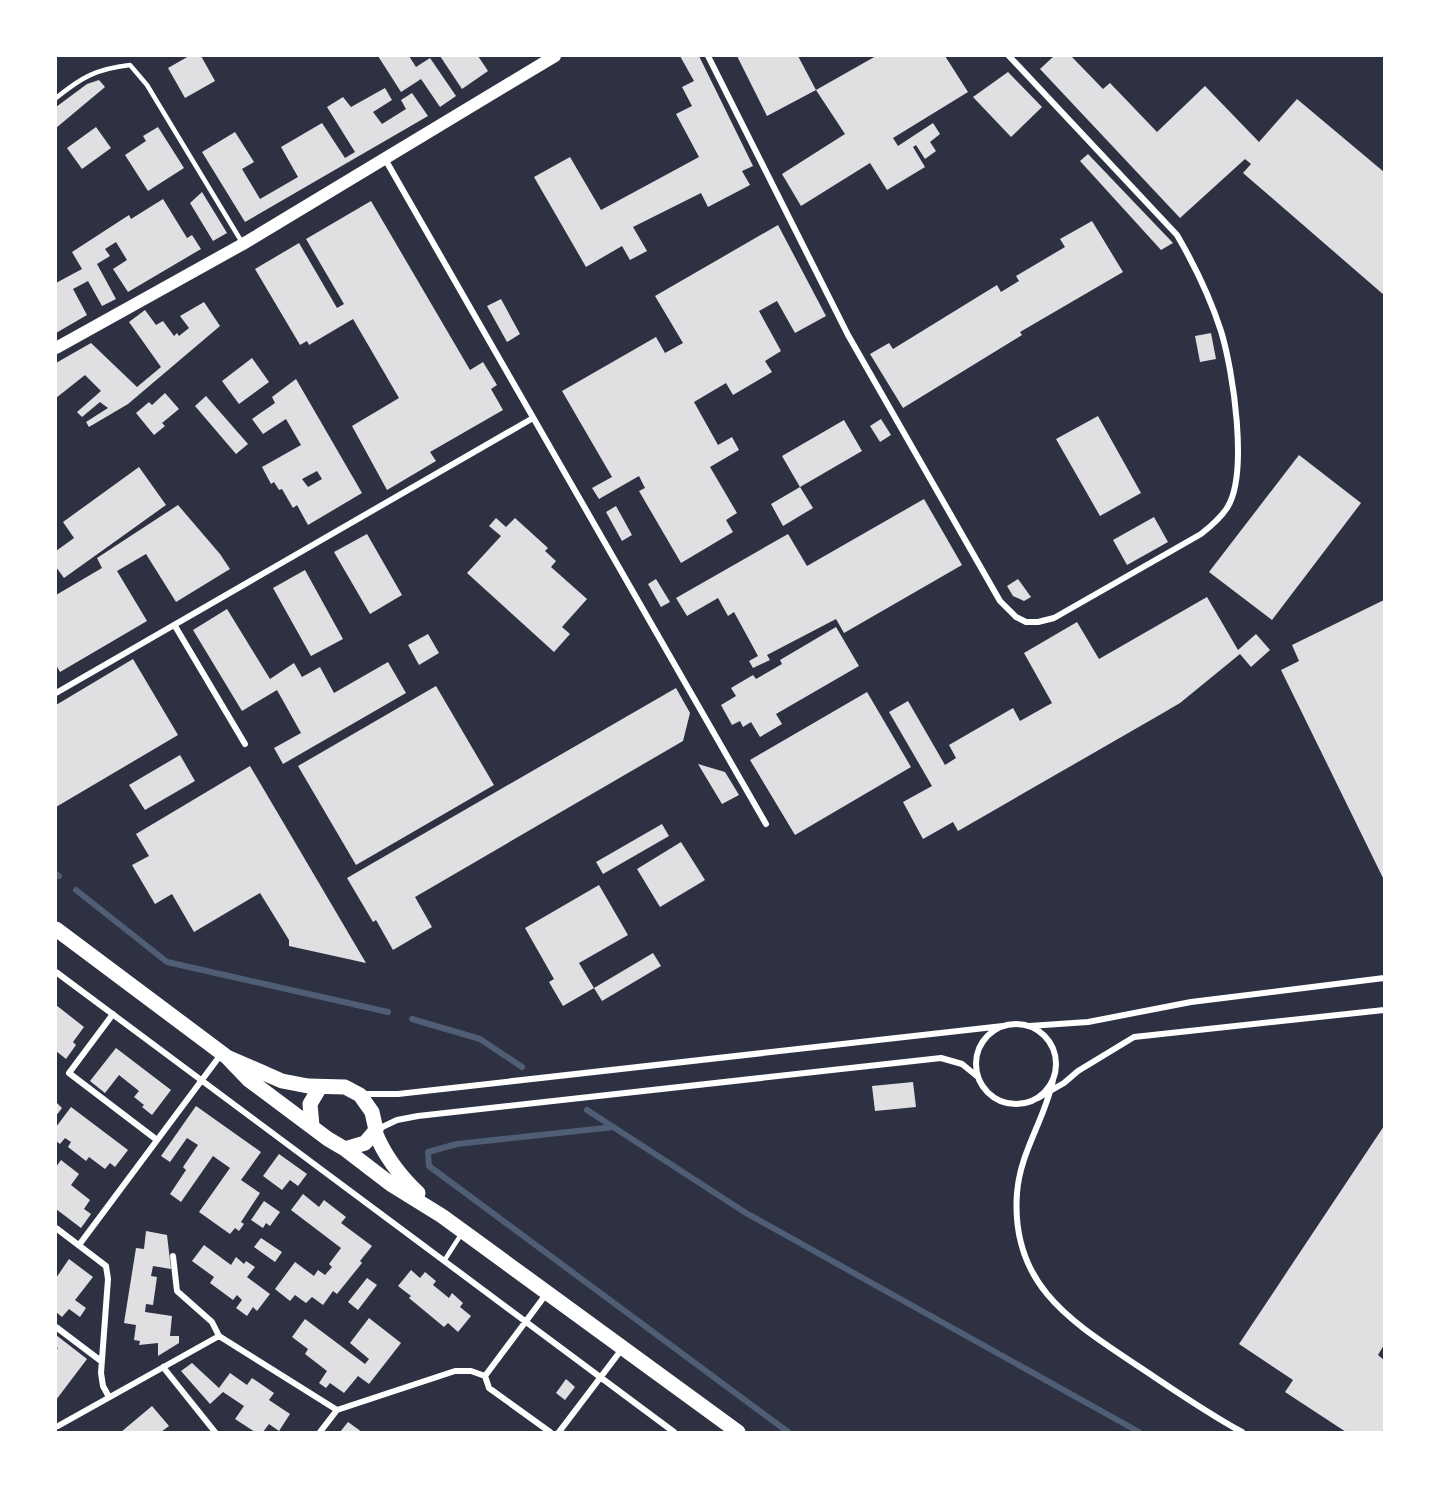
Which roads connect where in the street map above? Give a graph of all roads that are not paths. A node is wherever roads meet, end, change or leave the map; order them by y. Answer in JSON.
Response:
{"nodes":[{"id":1,"x":555,"y":56,"type":"edge"},
{"id":2,"x":708,"y":56,"type":"edge"},
{"id":3,"x":1009,"y":56,"type":"edge"},
{"id":4,"x":56,"y":98,"type":"edge"},
{"id":5,"x":385,"y":159,"type":"junction"},
{"id":6,"x":243,"y":244,"type":"junction"},
{"id":7,"x":56,"y":348,"type":"edge"},
{"id":8,"x":533,"y":418,"type":"junction"},
{"id":9,"x":176,"y":626,"type":"junction"},
{"id":10,"x":56,"y":693,"type":"edge"},
{"id":11,"x":245,"y":744,"type":"dead end"},
{"id":12,"x":766,"y":824,"type":"dead end"},
{"id":13,"x":56,"y":929,"type":"edge"},
{"id":14,"x":56,"y":972,"type":"edge"},
{"id":15,"x":1384,"y":978,"type":"edge"},
{"id":16,"x":1384,"y":1010,"type":"edge"},
{"id":17,"x":113,"y":1014,"type":"junction"},
{"id":18,"x":1003,"y":1026,"type":"junction"},
{"id":19,"x":1029,"y":1026,"type":"junction"},
{"id":20,"x":224,"y":1055,"type":"junction"},
{"id":21,"x":978,"y":1077,"type":"junction"},
{"id":22,"x":201,"y":1080,"type":"junction"},
{"id":23,"x":1053,"y":1080,"type":"junction"},
{"id":24,"x":320,"y":1087,"type":"junction"},
{"id":25,"x":1051,"y":1092,"type":"junction"},
{"id":26,"x":360,"y":1095,"type":"junction"},
{"id":27,"x":1038,"y":1098,"type":"junction"},
{"id":28,"x":312,"y":1126,"type":"junction"},
{"id":29,"x":376,"y":1131,"type":"junction"},
{"id":30,"x":157,"y":1140,"type":"junction"},
{"id":31,"x":345,"y":1149,"type":"junction"},
{"id":32,"x":442,"y":1216,"type":"junction"},
{"id":33,"x":56,"y":1228,"type":"edge"},
{"id":34,"x":463,"y":1231,"type":"junction"},
{"id":35,"x":79,"y":1245,"type":"junction"},
{"id":36,"x":173,"y":1256,"type":"dead end"},
{"id":37,"x":444,"y":1261,"type":"junction"},
{"id":38,"x":548,"y":1292,"type":"junction"},
{"id":39,"x":525,"y":1322,"type":"junction"},
{"id":40,"x":56,"y":1327,"type":"edge"},
{"id":41,"x":219,"y":1336,"type":"junction"},
{"id":42,"x":623,"y":1347,"type":"junction"},
{"id":43,"x":101,"y":1361,"type":"junction"},
{"id":44,"x":163,"y":1367,"type":"junction"},
{"id":45,"x":485,"y":1376,"type":"junction"},
{"id":46,"x":600,"y":1377,"type":"junction"},
{"id":47,"x":109,"y":1397,"type":"junction"},
{"id":48,"x":337,"y":1410,"type":"junction"},
{"id":49,"x":58,"y":1426,"type":"dead end"},
{"id":50,"x":215,"y":1432,"type":"edge"},
{"id":51,"x":320,"y":1432,"type":"edge"},
{"id":52,"x":550,"y":1432,"type":"edge"},
{"id":53,"x":559,"y":1432,"type":"edge"},
{"id":54,"x":674,"y":1432,"type":"edge"},
{"id":55,"x":738,"y":1432,"type":"edge"},
{"id":56,"x":1242,"y":1432,"type":"edge"}],
"edges":[{"from":1,"to":5,"type":"main road"},
{"from":2,"to":3,"type":"street"},
{"from":4,"to":6,"type":"lane"},
{"from":5,"to":6,"type":"main road"},
{"from":5,"to":8,"type":"street"},
{"from":6,"to":7,"type":"main road"},
{"from":8,"to":9,"type":"street"},
{"from":8,"to":12,"type":"street"},
{"from":9,"to":10,"type":"street"},
{"from":9,"to":11,"type":"street"},
{"from":13,"to":20,"type":"main road"},
{"from":14,"to":17,"type":"street"},
{"from":15,"to":19,"type":"street"},
{"from":16,"to":25,"type":"street"},
{"from":17,"to":22,"type":"street"},
{"from":17,"to":30,"type":"street"},
{"from":18,"to":19,"type":"street"},
{"from":18,"to":21,"type":"street"},
{"from":18,"to":26,"type":"street"},
{"from":19,"to":23,"type":"street"},
{"from":20,"to":22,"type":"street"},
{"from":20,"to":24,"type":"main road"},
{"from":20,"to":28,"type":"main road"},
{"from":21,"to":27,"type":"street"},
{"from":21,"to":29,"type":"street"},
{"from":22,"to":30,"type":"street"},
{"from":22,"to":37,"type":"street"},
{"from":23,"to":25,"type":"street"},
{"from":23,"to":27,"type":"street"},
{"from":24,"to":26,"type":"main road"},
{"from":24,"to":28,"type":"main road"},
{"from":25,"to":27,"type":"street"},
{"from":25,"to":56,"type":"street"},
{"from":26,"to":29,"type":"main road"},
{"from":28,"to":31,"type":"main road"},
{"from":29,"to":31,"type":"main road"},
{"from":29,"to":32,"type":"main road"},
{"from":30,"to":35,"type":"street"},
{"from":31,"to":32,"type":"main road"},
{"from":32,"to":34,"type":"main road"},
{"from":33,"to":35,"type":"street"},
{"from":34,"to":37,"type":"lane"},
{"from":34,"to":38,"type":"main road"},
{"from":35,"to":43,"type":"street"},
{"from":36,"to":41,"type":"street"},
{"from":37,"to":39,"type":"street"},
{"from":38,"to":39,"type":"street"},
{"from":38,"to":42,"type":"main road"},
{"from":39,"to":45,"type":"street"},
{"from":39,"to":46,"type":"street"},
{"from":40,"to":43,"type":"street"},
{"from":41,"to":44,"type":"street"},
{"from":41,"to":48,"type":"street"},
{"from":42,"to":46,"type":"street"},
{"from":42,"to":55,"type":"main road"},
{"from":43,"to":47,"type":"street"},
{"from":44,"to":47,"type":"street"},
{"from":44,"to":50,"type":"street"},
{"from":45,"to":48,"type":"street"},
{"from":45,"to":52,"type":"street"},
{"from":46,"to":53,"type":"street"},
{"from":46,"to":54,"type":"street"},
{"from":47,"to":49,"type":"street"},
{"from":48,"to":51,"type":"street"}]}
